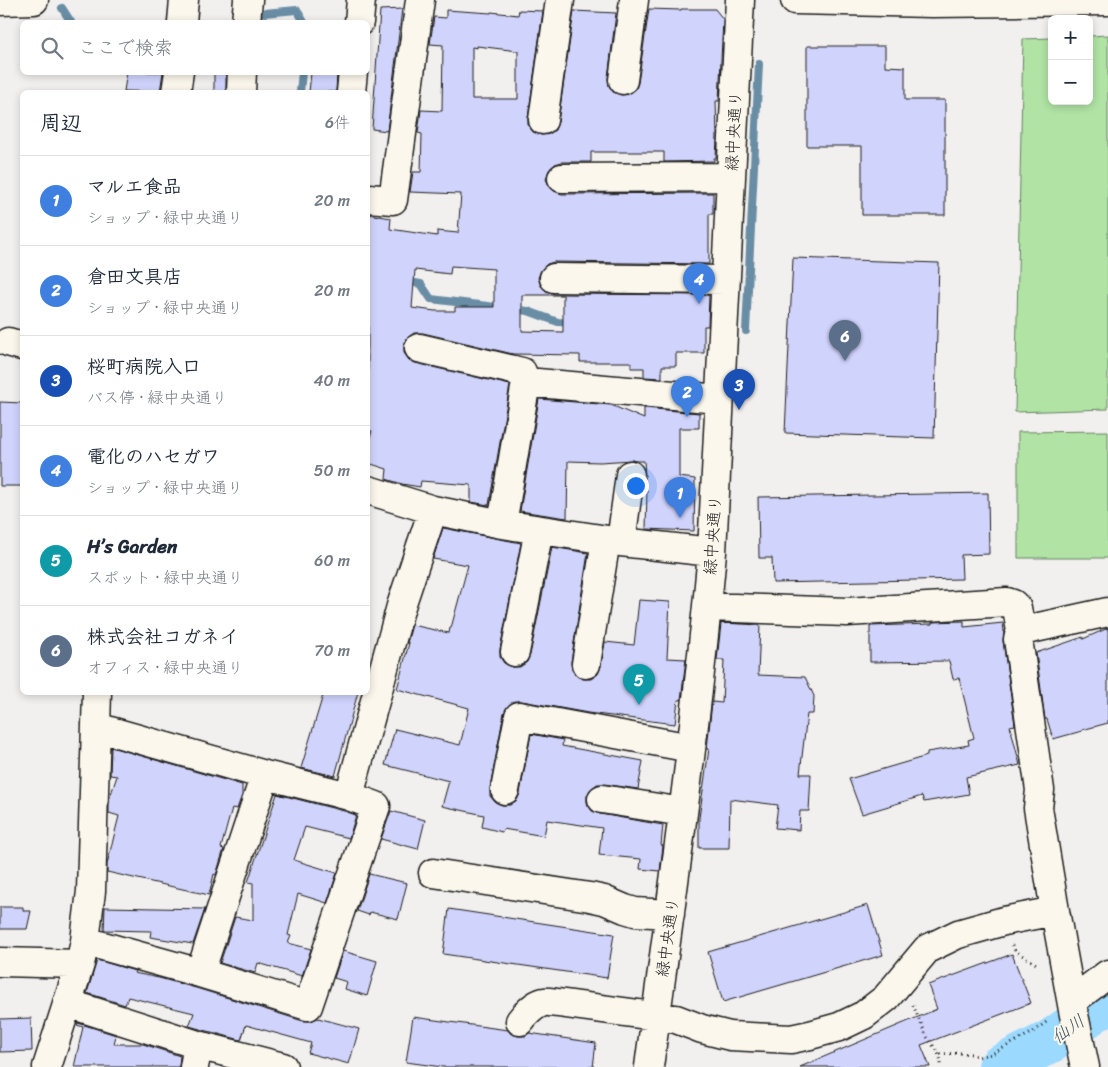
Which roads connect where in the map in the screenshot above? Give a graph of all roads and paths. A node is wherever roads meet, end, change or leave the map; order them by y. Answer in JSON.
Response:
{"nodes":[{"id":1,"x":34,"y":0,"type":"edge"},
{"id":2,"x":184,"y":0,"type":"edge"},
{"id":3,"x":248,"y":0,"type":"edge"},
{"id":4,"x":362,"y":0,"type":"edge"},
{"id":5,"x":420,"y":0,"type":"edge"},
{"id":6,"x":560,"y":0,"type":"edge"},
{"id":7,"x":634,"y":0,"type":"edge"},
{"id":8,"x":740,"y":0,"type":"edge"},
{"id":9,"x":795,"y":0,"type":"edge"},
{"id":10,"x":0,"y":1,"type":"edge"},
{"id":11,"x":932,"y":1,"type":"edge"},
{"id":12,"x":1108,"y":1,"type":"edge"},
{"id":13,"x":182,"y":20,"type":"edge"},
{"id":14,"x":246,"y":20,"type":"edge"},
{"id":15,"x":359,"y":20,"type":"edge"},
{"id":16,"x":179,"y":75,"type":"edge"},
{"id":17,"x":242,"y":75,"type":"edge"},
{"id":18,"x":353,"y":75,"type":"edge"},
{"id":19,"x":623,"y":80,"type":"dead end"},
{"id":20,"x":176,"y":90,"type":"edge"},
{"id":21,"x":241,"y":90,"type":"edge"},
{"id":22,"x":351,"y":90,"type":"edge"},
{"id":23,"x":543,"y":120,"type":"dead end"},
{"id":24,"x":731,"y":176,"type":"junction"},
{"id":25,"x":562,"y":178,"type":"dead end"},
{"id":26,"x":370,"y":198,"type":"edge"},
{"id":27,"x":554,"y":278,"type":"dead end"},
{"id":28,"x":725,"y":280,"type":"junction"},
{"id":29,"x":420,"y":348,"type":"dead end"},
{"id":30,"x":526,"y":382,"type":"junction"},
{"id":31,"x":720,"y":399,"type":"junction"},
{"id":32,"x":630,"y":475,"type":"dead end"},
{"id":33,"x":370,"y":491,"type":"edge"},
{"id":34,"x":433,"y":510,"type":"junction"},
{"id":35,"x":502,"y":524,"type":"junction"},
{"id":36,"x":539,"y":530,"type":"junction"},
{"id":37,"x":614,"y":541,"type":"junction"},
{"id":38,"x":712,"y":552,"type":"junction"},
{"id":39,"x":707,"y":607,"type":"junction"},
{"id":40,"x":1108,"y":612,"type":"edge"},
{"id":41,"x":1021,"y":631,"type":"junction"},
{"id":42,"x":515,"y":652,"type":"dead end"},
{"id":43,"x":586,"y":664,"type":"dead end"},
{"id":44,"x":97,"y":695,"type":"edge"},
{"id":45,"x":96,"y":727,"type":"junction"},
{"id":46,"x":691,"y":748,"type":"junction"},
{"id":47,"x":265,"y":775,"type":"junction"},
{"id":48,"x":505,"y":790,"type":"dead end"},
{"id":49,"x":349,"y":796,"type":"junction"},
{"id":50,"x":602,"y":799,"type":"dead end"},
{"id":51,"x":683,"y":812,"type":"junction"},
{"id":52,"x":433,"y":873,"type":"dead end"},
{"id":53,"x":1055,"y":912,"type":"junction"},
{"id":54,"x":670,"y":914,"type":"junction"},
{"id":55,"x":1007,"y":920,"type":"junction"},
{"id":56,"x":82,"y":952,"type":"junction"},
{"id":57,"x":0,"y":962,"type":"edge"},
{"id":58,"x":1040,"y":966,"type":"dead end"},
{"id":59,"x":200,"y":973,"type":"junction"},
{"id":60,"x":1108,"y":974,"type":"edge"},
{"id":61,"x":896,"y":987,"type":"junction"},
{"id":62,"x":67,"y":1003,"type":"junction"},
{"id":63,"x":1065,"y":1010,"type":"junction"},
{"id":64,"x":656,"y":1016,"type":"junction"},
{"id":65,"x":520,"y":1021,"type":"dead end"},
{"id":66,"x":940,"y":1054,"type":"junction"},
{"id":67,"x":1082,"y":1055,"type":"edge"},
{"id":68,"x":196,"y":1056,"type":"edge"},
{"id":69,"x":47,"y":1067,"type":"edge"},
{"id":70,"x":283,"y":1067,"type":"edge"},
{"id":71,"x":649,"y":1067,"type":"edge"},
{"id":72,"x":941,"y":1067,"type":"edge"}],
"edges":[{"from":1,"to":10,"type":"street"},
{"from":2,"to":13,"type":"street"},
{"from":3,"to":14,"type":"street"},
{"from":4,"to":15,"type":"street"},
{"from":5,"to":26,"type":"street"},
{"from":6,"to":23,"type":"street"},
{"from":7,"to":19,"type":"street"},
{"from":8,"to":24,"type":"street","name":"緑中央通り"},
{"from":9,"to":11,"type":"street"},
{"from":11,"to":12,"type":"street"},
{"from":16,"to":20,"type":"street"},
{"from":17,"to":21,"type":"street"},
{"from":18,"to":22,"type":"street"},
{"from":24,"to":25,"type":"street"},
{"from":24,"to":28,"type":"street","name":"緑中央通り"},
{"from":27,"to":28,"type":"street"},
{"from":28,"to":31,"type":"street","name":"緑中央通り"},
{"from":29,"to":30,"type":"street"},
{"from":30,"to":31,"type":"street"},
{"from":30,"to":35,"type":"street"},
{"from":31,"to":38,"type":"street","name":"緑中央通り"},
{"from":32,"to":37,"type":"street"},
{"from":33,"to":34,"type":"street"},
{"from":34,"to":35,"type":"street"},
{"from":34,"to":49,"type":"street"},
{"from":35,"to":36,"type":"street"},
{"from":36,"to":37,"type":"street"},
{"from":36,"to":42,"type":"street"},
{"from":37,"to":38,"type":"street"},
{"from":37,"to":43,"type":"street"},
{"from":38,"to":39,"type":"street","name":"緑中央通り"},
{"from":39,"to":41,"type":"street"},
{"from":39,"to":46,"type":"street","name":"緑中央通り"},
{"from":40,"to":41,"type":"street"},
{"from":41,"to":53,"type":"street"},
{"from":44,"to":45,"type":"street"},
{"from":45,"to":47,"type":"street"},
{"from":45,"to":56,"type":"street"},
{"from":46,"to":48,"type":"street"},
{"from":46,"to":51,"type":"street","name":"緑中央通り"},
{"from":47,"to":49,"type":"street"},
{"from":47,"to":59,"type":"street"},
{"from":49,"to":59,"type":"street"},
{"from":50,"to":51,"type":"street"},
{"from":51,"to":54,"type":"street","name":"緑中央通り"},
{"from":52,"to":54,"type":"street"},
{"from":53,"to":55,"type":"street"},
{"from":53,"to":63,"type":"street"},
{"from":54,"to":64,"type":"street","name":"緑中央通り"},
{"from":55,"to":58,"type":"path"},
{"from":55,"to":61,"type":"street"},
{"from":56,"to":57,"type":"street"},
{"from":56,"to":59,"type":"street"},
{"from":56,"to":62,"type":"street"},
{"from":60,"to":63,"type":"street"},
{"from":61,"to":64,"type":"street"},
{"from":61,"to":66,"type":"path"},
{"from":62,"to":68,"type":"street"},
{"from":62,"to":69,"type":"street"},
{"from":63,"to":66,"type":"path"},
{"from":63,"to":67,"type":"street"},
{"from":64,"to":65,"type":"street"},
{"from":64,"to":71,"type":"street","name":"緑中央通り"},
{"from":66,"to":72,"type":"path"},
{"from":68,"to":70,"type":"street"}]}
